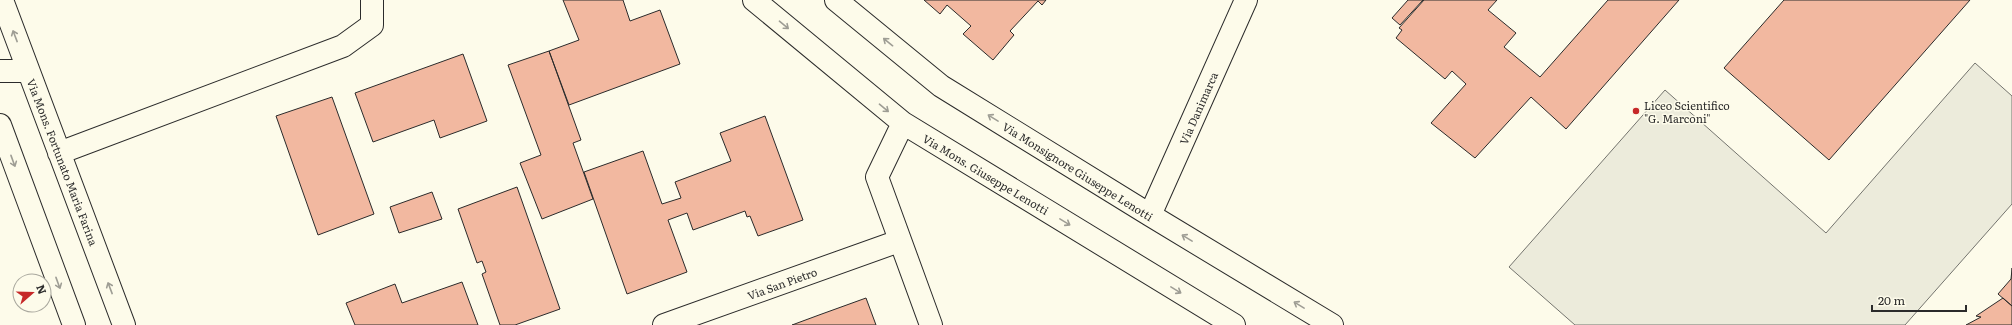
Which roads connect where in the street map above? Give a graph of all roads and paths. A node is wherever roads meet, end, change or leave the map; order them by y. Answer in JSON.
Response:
{"nodes":[{"id":1,"x":2,"y":0,"type":"edge"},
{"id":2,"x":372,"y":0,"type":"edge"},
{"id":3,"x":754,"y":0,"type":"edge"},
{"id":4,"x":836,"y":0,"type":"edge"},
{"id":5,"x":1246,"y":0,"type":"edge"},
{"id":6,"x":0,"y":71,"type":"edge"},
{"id":7,"x":28,"y":71,"type":"junction"},
{"id":8,"x":903,"y":123,"type":"junction"},
{"id":9,"x":0,"y":125,"type":"edge"},
{"id":10,"x":60,"y":153,"type":"junction"},
{"id":11,"x":1150,"y":216,"type":"junction"},
{"id":12,"x":899,"y":241,"type":"junction"},
{"id":13,"x":74,"y":325,"type":"edge"},
{"id":14,"x":124,"y":325,"type":"edge"},
{"id":15,"x":664,"y":325,"type":"edge"},
{"id":16,"x":931,"y":325,"type":"edge"},
{"id":17,"x":1234,"y":325,"type":"edge"},
{"id":18,"x":1332,"y":325,"type":"edge"}],
"edges":[{"from":7,"to":1,"type":"street","name":"Via Mons. Fortunato Maria Farina","one_way":true},
{"from":2,"to":10,"type":"street"},
{"from":3,"to":8,"type":"street","name":"Via Mons. Giuseppe Lenotti","one_way":true},
{"from":11,"to":4,"type":"street","name":"Via Monsignore Giuseppe Lenotti","one_way":true},
{"from":5,"to":11,"type":"street","name":"Via Danimarca"},
{"from":6,"to":7,"type":"street"},
{"from":7,"to":10,"type":"street","name":"Via Mons. Fortunato Maria Farina"},
{"from":8,"to":12,"type":"street"},
{"from":8,"to":17,"type":"street","name":"Via Mons. Giuseppe Lenotti","one_way":true},
{"from":9,"to":13,"type":"street","one_way":true},
{"from":14,"to":10,"type":"street","name":"Via Mons. Fortunato Maria Farina","one_way":true},
{"from":18,"to":11,"type":"street","name":"Via Monsignore Giuseppe Lenotti","one_way":true},
{"from":12,"to":15,"type":"street","name":"Via San Pietro"},
{"from":12,"to":16,"type":"street"}]}
